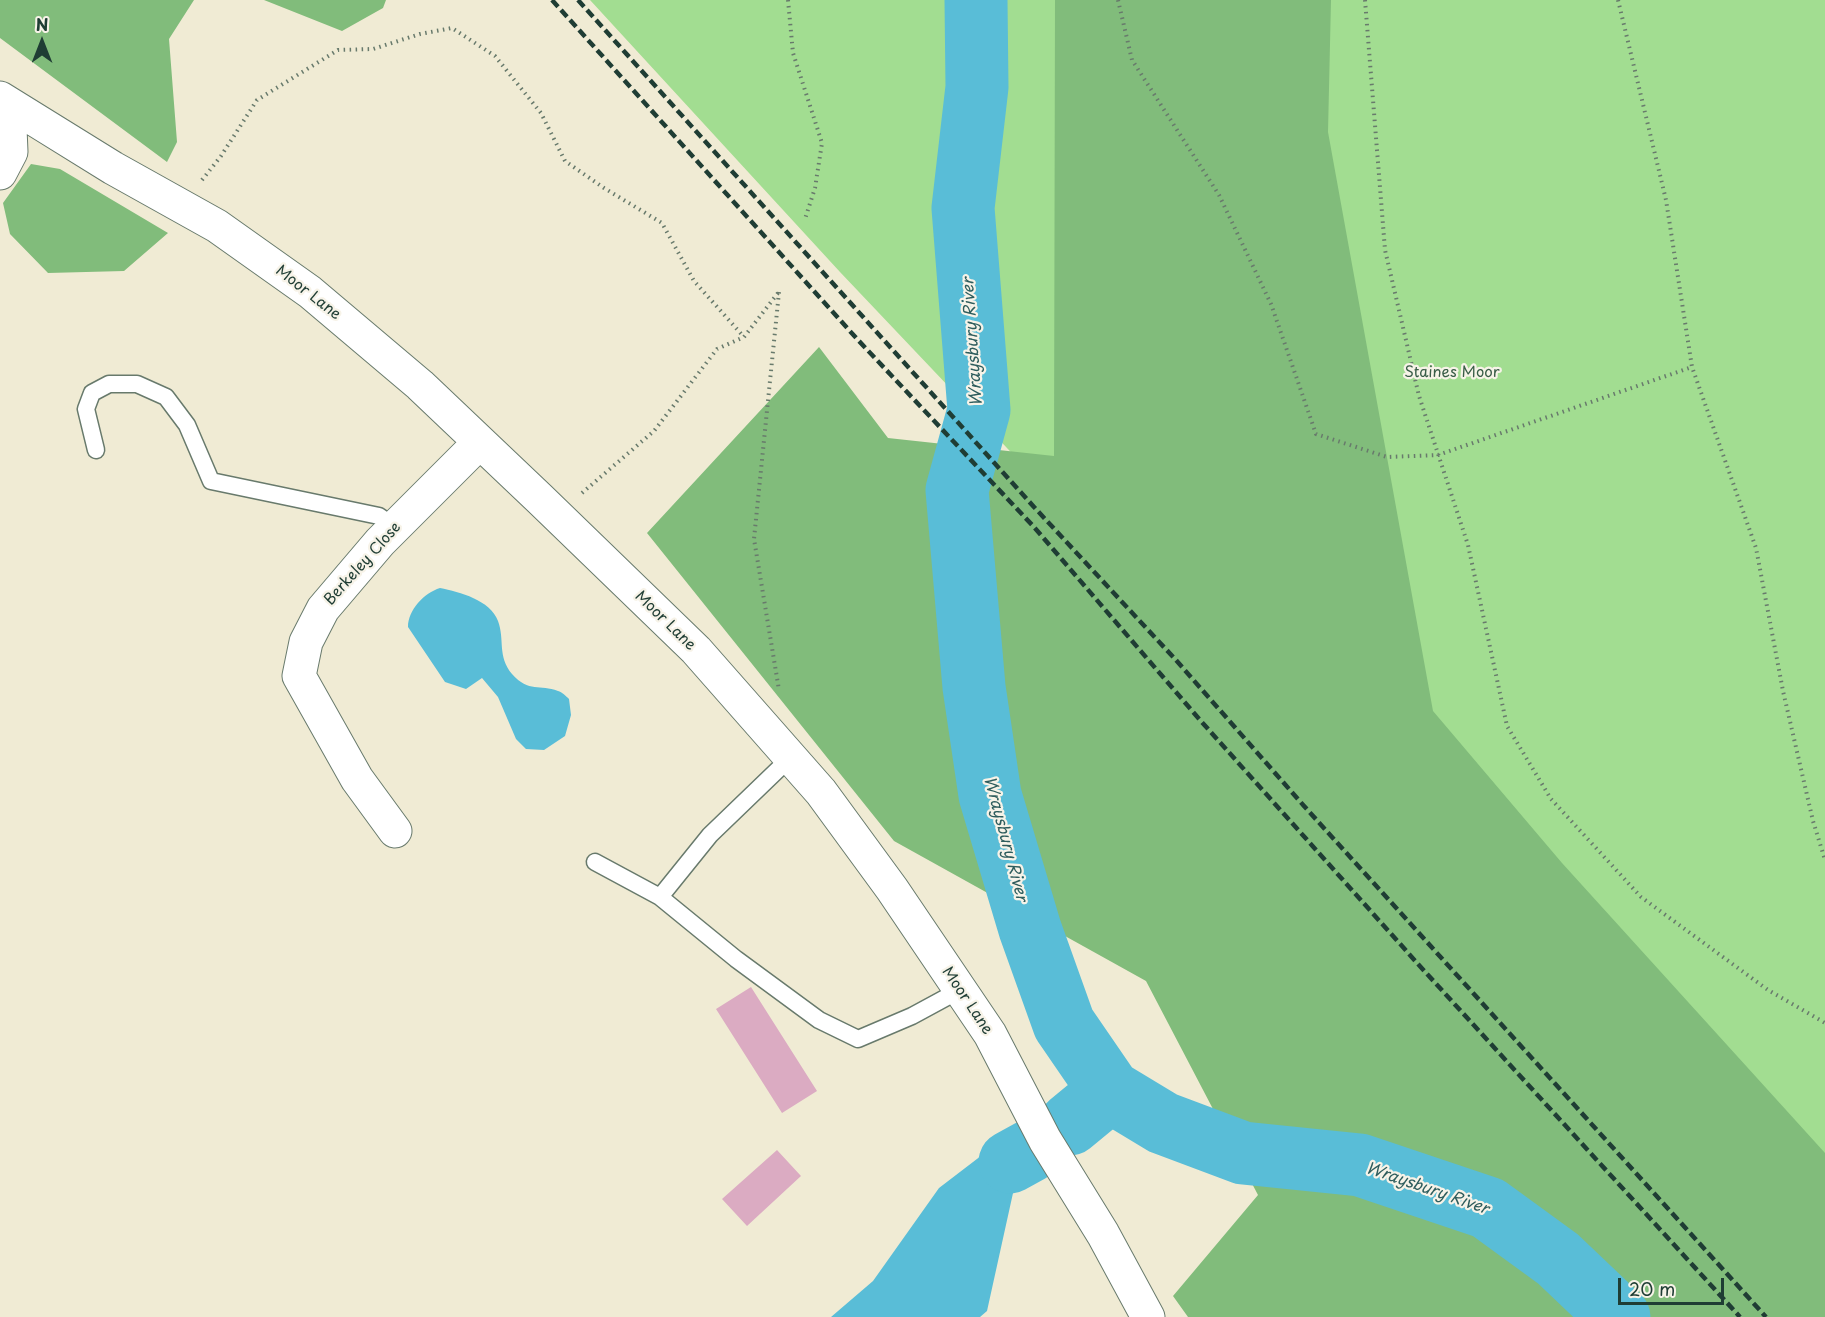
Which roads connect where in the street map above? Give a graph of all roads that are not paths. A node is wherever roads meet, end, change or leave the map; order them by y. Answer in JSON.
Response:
{"nodes":[{"id":1,"x":5,"y":101,"type":"edge"},
{"id":2,"x":0,"y":173,"type":"edge"},
{"id":3,"x":480,"y":442,"type":"junction"},
{"id":4,"x":96,"y":450,"type":"dead end"},
{"id":5,"x":395,"y":527,"type":"junction"},
{"id":6,"x":791,"y":757,"type":"junction"},
{"id":7,"x":395,"y":831,"type":"dead end"},
{"id":8,"x":595,"y":862,"type":"dead end"},
{"id":9,"x":660,"y":897,"type":"junction"},
{"id":10,"x":960,"y":990,"type":"junction"},
{"id":11,"x":1148,"y":1317,"type":"edge"}],
"edges":[{"from":1,"to":2,"type":"street"},
{"from":1,"to":3,"type":"street","name":"Moor Lane"},
{"from":3,"to":5,"type":"street","name":"Berkeley Close"},
{"from":3,"to":6,"type":"street","name":"Moor Lane"},
{"from":4,"to":5,"type":"lane"},
{"from":5,"to":7,"type":"street","name":"Berkeley Close"},
{"from":6,"to":9,"type":"lane"},
{"from":6,"to":10,"type":"street","name":"Moor Lane"},
{"from":8,"to":9,"type":"lane"},
{"from":9,"to":10,"type":"lane"},
{"from":10,"to":11,"type":"street","name":"Moor Lane"}]}
